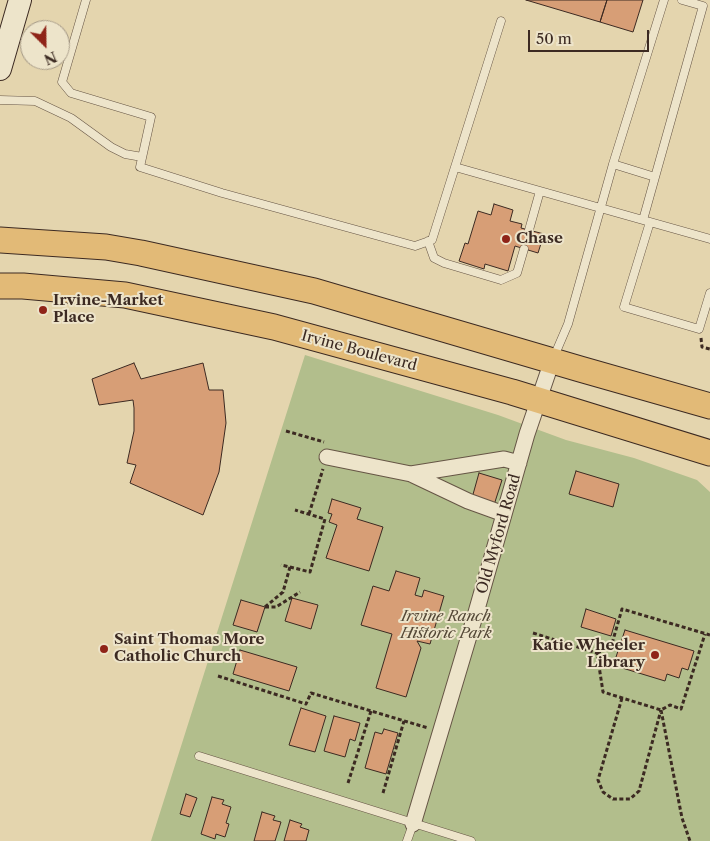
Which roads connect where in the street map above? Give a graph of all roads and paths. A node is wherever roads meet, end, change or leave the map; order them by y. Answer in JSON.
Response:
{"nodes":[{"id":1,"x":20,"y":0,"type":"edge"},
{"id":2,"x":86,"y":0,"type":"edge"},
{"id":3,"x":664,"y":0,"type":"edge"},
{"id":4,"x":682,"y":0,"type":"edge"},
{"id":5,"x":501,"y":21,"type":"dead end"},
{"id":6,"x":0,"y":69,"type":"edge"},
{"id":7,"x":0,"y":100,"type":"edge"},
{"id":8,"x":142,"y":157,"type":"junction"},
{"id":9,"x":613,"y":164,"type":"junction"},
{"id":10,"x":455,"y":167,"type":"junction"},
{"id":11,"x":655,"y":176,"type":"junction"},
{"id":12,"x":540,"y":191,"type":"junction"},
{"id":13,"x":600,"y":208,"type":"junction"},
{"id":14,"x":646,"y":221,"type":"junction"},
{"id":15,"x":529,"y":230,"type":"dead end"},
{"id":16,"x":710,"y":239,"type":"edge"},
{"id":17,"x":0,"y":240,"type":"edge"},
{"id":18,"x":428,"y":241,"type":"junction"},
{"id":19,"x":524,"y":249,"type":"dead end"},
{"id":20,"x":0,"y":286,"type":"edge"},
{"id":21,"x":710,"y":293,"type":"edge"},
{"id":22,"x":552,"y":361,"type":"junction"},
{"id":23,"x":539,"y":400,"type":"junction"},
{"id":24,"x":710,"y":406,"type":"edge"},
{"id":25,"x":286,"y":431,"type":"dead end"},
{"id":26,"x":710,"y":453,"type":"edge"},
{"id":27,"x":326,"y":457,"type":"junction"},
{"id":28,"x":519,"y":463,"type":"junction"},
{"id":29,"x":410,"y":474,"type":"junction"},
{"id":30,"x":295,"y":510,"type":"dead end"},
{"id":31,"x":309,"y":514,"type":"junction"},
{"id":32,"x":504,"y":514,"type":"junction"},
{"id":33,"x":281,"y":565,"type":"dead end"},
{"id":34,"x":290,"y":567,"type":"junction"},
{"id":35,"x":300,"y":592,"type":"dead end"},
{"id":36,"x":533,"y":633,"type":"dead end"},
{"id":37,"x":708,"y":635,"type":"edge"},
{"id":38,"x":597,"y":653,"type":"junction"},
{"id":39,"x":218,"y":676,"type":"dead end"},
{"id":40,"x":622,"y":698,"type":"junction"},
{"id":41,"x":661,"y":710,"type":"junction"},
{"id":42,"x":370,"y":711,"type":"junction"},
{"id":43,"x":404,"y":721,"type":"junction"},
{"id":44,"x":440,"y":732,"type":"junction"},
{"id":45,"x":199,"y":756,"type":"dead end"},
{"id":46,"x":348,"y":783,"type":"dead end"},
{"id":47,"x":383,"y":793,"type":"dead end"},
{"id":48,"x":413,"y":824,"type":"junction"},
{"id":49,"x":407,"y":841,"type":"edge"},
{"id":50,"x":471,"y":841,"type":"edge"},
{"id":51,"x":690,"y":841,"type":"edge"}],
"edges":[{"from":1,"to":6,"type":"street"},
{"from":2,"to":8,"type":"lane"},
{"from":3,"to":9,"type":"lane"},
{"from":4,"to":11,"type":"lane"},
{"from":5,"to":10,"type":"lane"},
{"from":7,"to":8,"type":"lane"},
{"from":8,"to":18,"type":"lane"},
{"from":9,"to":11,"type":"lane"},
{"from":9,"to":13,"type":"lane"},
{"from":10,"to":12,"type":"lane"},
{"from":10,"to":18,"type":"lane"},
{"from":11,"to":14,"type":"lane"},
{"from":12,"to":13,"type":"lane"},
{"from":12,"to":15,"type":"lane"},
{"from":13,"to":14,"type":"lane"},
{"from":13,"to":22,"type":"lane"},
{"from":14,"to":16,"type":"lane"},
{"from":14,"to":21,"type":"lane"},
{"from":17,"to":22,"type":"main road"},
{"from":18,"to":19,"type":"lane"},
{"from":20,"to":23,"type":"main road","name":"Irvine Boulevard"},
{"from":22,"to":23,"type":"street","name":"Old Myford Road"},
{"from":22,"to":24,"type":"main road"},
{"from":23,"to":26,"type":"main road","name":"Irvine Boulevard"},
{"from":23,"to":28,"type":"street","name":"Old Myford Road"},
{"from":25,"to":27,"type":"path"},
{"from":27,"to":29,"type":"street"},
{"from":27,"to":31,"type":"path"},
{"from":28,"to":29,"type":"street"},
{"from":28,"to":32,"type":"street","name":"Old Myford Road"},
{"from":29,"to":32,"type":"street"},
{"from":30,"to":31,"type":"path"},
{"from":31,"to":34,"type":"path"},
{"from":32,"to":44,"type":"street","name":"Old Myford Road"},
{"from":33,"to":34,"type":"path"},
{"from":34,"to":35,"type":"path"},
{"from":36,"to":38,"type":"path"},
{"from":37,"to":38,"type":"path"},
{"from":37,"to":41,"type":"path"},
{"from":38,"to":40,"type":"path"},
{"from":39,"to":42,"type":"path"},
{"from":40,"to":41,"type":"path"},
{"from":40,"to":41,"type":"path"},
{"from":41,"to":51,"type":"path"},
{"from":42,"to":43,"type":"path"},
{"from":42,"to":46,"type":"path"},
{"from":43,"to":44,"type":"path"},
{"from":43,"to":47,"type":"path"},
{"from":44,"to":48,"type":"street","name":"Old Myford Road"},
{"from":45,"to":48,"type":"lane"},
{"from":48,"to":49,"type":"lane"},
{"from":48,"to":50,"type":"lane"}]}
